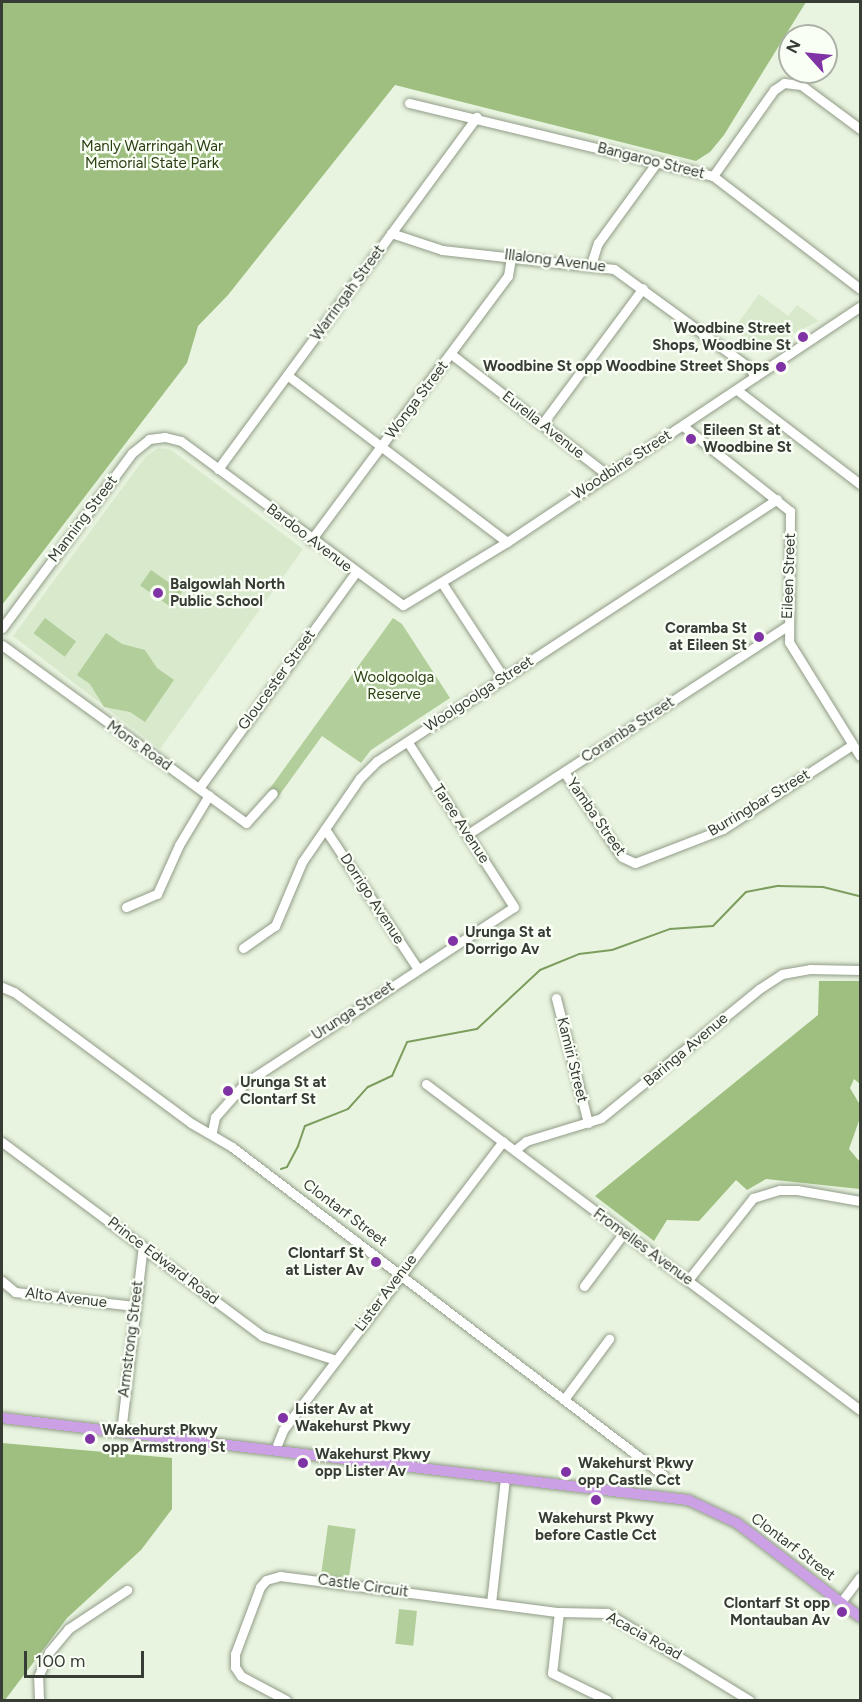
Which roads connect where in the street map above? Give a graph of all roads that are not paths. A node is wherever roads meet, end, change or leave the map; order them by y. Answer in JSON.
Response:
{"nodes":[{"id":1,"x":409,"y":102,"type":"dead end"},
{"id":2,"x":477,"y":117,"type":"junction"},
{"id":3,"x":861,"y":129,"type":"edge"},
{"id":4,"x":657,"y":162,"type":"junction"},
{"id":5,"x":713,"y":176,"type":"junction"},
{"id":6,"x":391,"y":233,"type":"junction"},
{"id":7,"x":511,"y":256,"type":"junction"},
{"id":8,"x":591,"y":264,"type":"junction"},
{"id":9,"x":643,"y":288,"type":"junction"},
{"id":10,"x":861,"y":289,"type":"edge"},
{"id":11,"x":861,"y":307,"type":"edge"},
{"id":12,"x":451,"y":354,"type":"junction"},
{"id":13,"x":287,"y":375,"type":"junction"},
{"id":14,"x":755,"y":377,"type":"junction"},
{"id":15,"x":737,"y":390,"type":"junction"},
{"id":16,"x":542,"y":424,"type":"junction"},
{"id":17,"x":683,"y":426,"type":"junction"},
{"id":18,"x":181,"y":441,"type":"joint"},
{"id":19,"x":382,"y":447,"type":"junction"},
{"id":20,"x":218,"y":469,"type":"junction"},
{"id":21,"x":606,"y":474,"type":"junction"},
{"id":22,"x":861,"y":484,"type":"edge"},
{"id":23,"x":777,"y":499,"type":"junction"},
{"id":24,"x":311,"y":540,"type":"junction"},
{"id":25,"x":507,"y":542,"type":"junction"},
{"id":26,"x":355,"y":573,"type":"junction"},
{"id":27,"x":442,"y":583,"type":"junction"},
{"id":28,"x":787,"y":626,"type":"junction"},
{"id":29,"x":2,"y":628,"type":"edge"},
{"id":30,"x":2,"y":634,"type":"edge"},
{"id":31,"x":2,"y":644,"type":"edge"},
{"id":32,"x":504,"y":678,"type":"junction"},
{"id":33,"x":407,"y":741,"type":"junction"},
{"id":34,"x":852,"y":745,"type":"junction"},
{"id":35,"x":861,"y":756,"type":"edge"},
{"id":36,"x":564,"y":772,"type":"junction"},
{"id":37,"x":199,"y":788,"type":"junction"},
{"id":38,"x":273,"y":793,"type":"dead end"},
{"id":39,"x":209,"y":795,"type":"junction"},
{"id":40,"x":325,"y":829,"type":"junction"},
{"id":41,"x":468,"y":834,"type":"junction"},
{"id":42,"x":628,"y":862,"type":"joint"},
{"id":43,"x":126,"y":907,"type":"dead end"},
{"id":44,"x":514,"y":907,"type":"joint"},
{"id":45,"x":243,"y":948,"type":"dead end"},
{"id":46,"x":418,"y":969,"type":"junction"},
{"id":47,"x":861,"y":970,"type":"edge"},
{"id":48,"x":2,"y":987,"type":"edge"},
{"id":49,"x":556,"y":998,"type":"dead end"},
{"id":50,"x":426,"y":1084,"type":"dead end"},
{"id":51,"x":588,"y":1123,"type":"junction"},
{"id":52,"x":212,"y":1132,"type":"junction"},
{"id":53,"x":503,"y":1141,"type":"junction"},
{"id":54,"x":2,"y":1142,"type":"edge"},
{"id":55,"x":515,"y":1150,"type":"junction"},
{"id":56,"x":861,"y":1201,"type":"edge"},
{"id":57,"x":623,"y":1234,"type":"junction"},
{"id":58,"x":143,"y":1246,"type":"junction"},
{"id":59,"x":400,"y":1274,"type":"junction"},
{"id":60,"x":688,"y":1280,"type":"junction"},
{"id":61,"x":2,"y":1281,"type":"edge"},
{"id":62,"x":584,"y":1286,"type":"dead end"},
{"id":63,"x":134,"y":1306,"type":"junction"},
{"id":64,"x":609,"y":1339,"type":"dead end"},
{"id":65,"x":336,"y":1360,"type":"junction"},
{"id":66,"x":565,"y":1398,"type":"junction"},
{"id":67,"x":861,"y":1410,"type":"edge"},
{"id":68,"x":2,"y":1418,"type":"edge"},
{"id":69,"x":121,"y":1432,"type":"junction"},
{"id":70,"x":275,"y":1450,"type":"junction"},
{"id":71,"x":663,"y":1474,"type":"dead end"},
{"id":72,"x":505,"y":1479,"type":"junction"},
{"id":73,"x":861,"y":1577,"type":"edge"},
{"id":74,"x":127,"y":1590,"type":"dead end"},
{"id":75,"x":841,"y":1602,"type":"junction"},
{"id":76,"x":491,"y":1603,"type":"junction"},
{"id":77,"x":560,"y":1612,"type":"junction"},
{"id":78,"x":861,"y":1617,"type":"edge"},
{"id":79,"x":284,"y":1700,"type":"edge"},
{"id":80,"x":39,"y":1701,"type":"edge"},
{"id":81,"x":607,"y":1701,"type":"edge"},
{"id":82,"x":749,"y":1701,"type":"edge"}],
"edges":[{"from":1,"to":2,"type":"street","name":"Bangaroo Street"},
{"from":2,"to":4,"type":"street","name":"Bangaroo Street"},
{"from":2,"to":6,"type":"street","name":"Warringah Street"},
{"from":3,"to":5,"type":"street"},
{"from":4,"to":5,"type":"street","name":"Bangaroo Street"},
{"from":4,"to":8,"type":"street"},
{"from":5,"to":10,"type":"street","name":"Bangaroo Street"},
{"from":6,"to":7,"type":"street","name":"Illalong Avenue"},
{"from":6,"to":13,"type":"street","name":"Warringah Street"},
{"from":7,"to":8,"type":"street","name":"Illalong Avenue"},
{"from":7,"to":12,"type":"street","name":"Wonga Street"},
{"from":8,"to":9,"type":"street","name":"Illalong Avenue"},
{"from":9,"to":14,"type":"street","name":"Illalong Avenue"},
{"from":9,"to":16,"type":"street"},
{"from":11,"to":14,"type":"street","name":"Woodbine Street"},
{"from":12,"to":16,"type":"street","name":"Eurella Avenue"},
{"from":12,"to":19,"type":"street","name":"Wonga Street"},
{"from":13,"to":19,"type":"street"},
{"from":13,"to":20,"type":"street","name":"Warringah Street"},
{"from":14,"to":15,"type":"street","name":"Woodbine Street"},
{"from":15,"to":17,"type":"street","name":"Woodbine Street"},
{"from":15,"to":22,"type":"street"},
{"from":16,"to":21,"type":"street","name":"Eurella Avenue"},
{"from":17,"to":21,"type":"street","name":"Woodbine Street"},
{"from":17,"to":23,"type":"street","name":"Eileen Street"},
{"from":18,"to":20,"type":"street","name":"Bardoo Avenue"},
{"from":18,"to":29,"type":"street","name":"Manning Street"},
{"from":19,"to":24,"type":"street","name":"Wonga Street"},
{"from":19,"to":25,"type":"street"},
{"from":20,"to":24,"type":"street","name":"Bardoo Avenue"},
{"from":21,"to":25,"type":"street","name":"Woodbine Street"},
{"from":23,"to":28,"type":"street","name":"Eileen Street"},
{"from":23,"to":32,"type":"street","name":"Woolgoolga Street"},
{"from":24,"to":26,"type":"street","name":"Bardoo Avenue"},
{"from":25,"to":27,"type":"street","name":"Woodbine Street"},
{"from":26,"to":27,"type":"street","name":"Bardoo Avenue"},
{"from":26,"to":37,"type":"street","name":"Gloucester Street"},
{"from":27,"to":32,"type":"street"},
{"from":28,"to":34,"type":"street","name":"Eileen Street"},
{"from":28,"to":36,"type":"street","name":"Coramba Street"},
{"from":30,"to":31,"type":"street"},
{"from":31,"to":37,"type":"street","name":"Mons Road"},
{"from":32,"to":33,"type":"street","name":"Woolgoolga Street"},
{"from":33,"to":40,"type":"street","name":"Woolgoolga Street"},
{"from":33,"to":41,"type":"street","name":"Taree Avenue"},
{"from":34,"to":35,"type":"street","name":"Eileen Street"},
{"from":34,"to":42,"type":"street","name":"Burringbar Street"},
{"from":36,"to":41,"type":"street","name":"Coramba Street"},
{"from":36,"to":42,"type":"street","name":"Yamba Street"},
{"from":37,"to":39,"type":"street","name":"Mons Road"},
{"from":38,"to":39,"type":"street","name":"Mons Road"},
{"from":39,"to":43,"type":"street"},
{"from":40,"to":45,"type":"street","name":"Woolgoolga Street"},
{"from":40,"to":46,"type":"street","name":"Dorrigo Avenue"},
{"from":41,"to":44,"type":"street","name":"Taree Avenue"},
{"from":44,"to":46,"type":"street","name":"Urunga Street"},
{"from":46,"to":52,"type":"street","name":"Urunga Street"},
{"from":47,"to":51,"type":"street","name":"Baringa Avenue"},
{"from":48,"to":52,"type":"street","name":"Clontarf Street"},
{"from":49,"to":51,"type":"street","name":"Kamiri Street"},
{"from":50,"to":53,"type":"street","name":"Fromelles Avenue"},
{"from":51,"to":55,"type":"street","name":"Baringa Avenue"},
{"from":52,"to":59,"type":"street","name":"Clontarf Street"},
{"from":53,"to":55,"type":"street","name":"Fromelles Avenue"},
{"from":53,"to":59,"type":"street","name":"Lister Avenue"},
{"from":54,"to":58,"type":"street","name":"Prince Edward Road"},
{"from":55,"to":57,"type":"street","name":"Fromelles Avenue"},
{"from":56,"to":60,"type":"street"},
{"from":57,"to":60,"type":"street","name":"Fromelles Avenue"},
{"from":57,"to":62,"type":"street"},
{"from":58,"to":63,"type":"street","name":"Armstrong Street"},
{"from":58,"to":65,"type":"street","name":"Prince Edward Road"},
{"from":59,"to":65,"type":"street","name":"Lister Avenue"},
{"from":59,"to":66,"type":"street","name":"Clontarf Street"},
{"from":60,"to":67,"type":"street","name":"Fromelles Avenue"},
{"from":61,"to":63,"type":"street","name":"Alto Avenue"},
{"from":63,"to":69,"type":"street","name":"Armstrong Street"},
{"from":64,"to":66,"type":"street"},
{"from":65,"to":70,"type":"street","name":"Lister Avenue"},
{"from":66,"to":71,"type":"street","name":"Clontarf Street"},
{"from":68,"to":69,"type":"main road","name":"Clontarf Street"},
{"from":69,"to":70,"type":"main road","name":"Clontarf Street"},
{"from":70,"to":72,"type":"main road","name":"Clontarf Street"},
{"from":72,"to":75,"type":"main road","name":"Clontarf Street"},
{"from":72,"to":76,"type":"street"},
{"from":73,"to":75,"type":"street"},
{"from":74,"to":80,"type":"street"},
{"from":75,"to":78,"type":"main road","name":"Clontarf Street"},
{"from":76,"to":77,"type":"street","name":"Acacia Road"},
{"from":76,"to":79,"type":"street","name":"Castle Circuit"},
{"from":77,"to":81,"type":"street"},
{"from":77,"to":82,"type":"street","name":"Acacia Road"}]}
